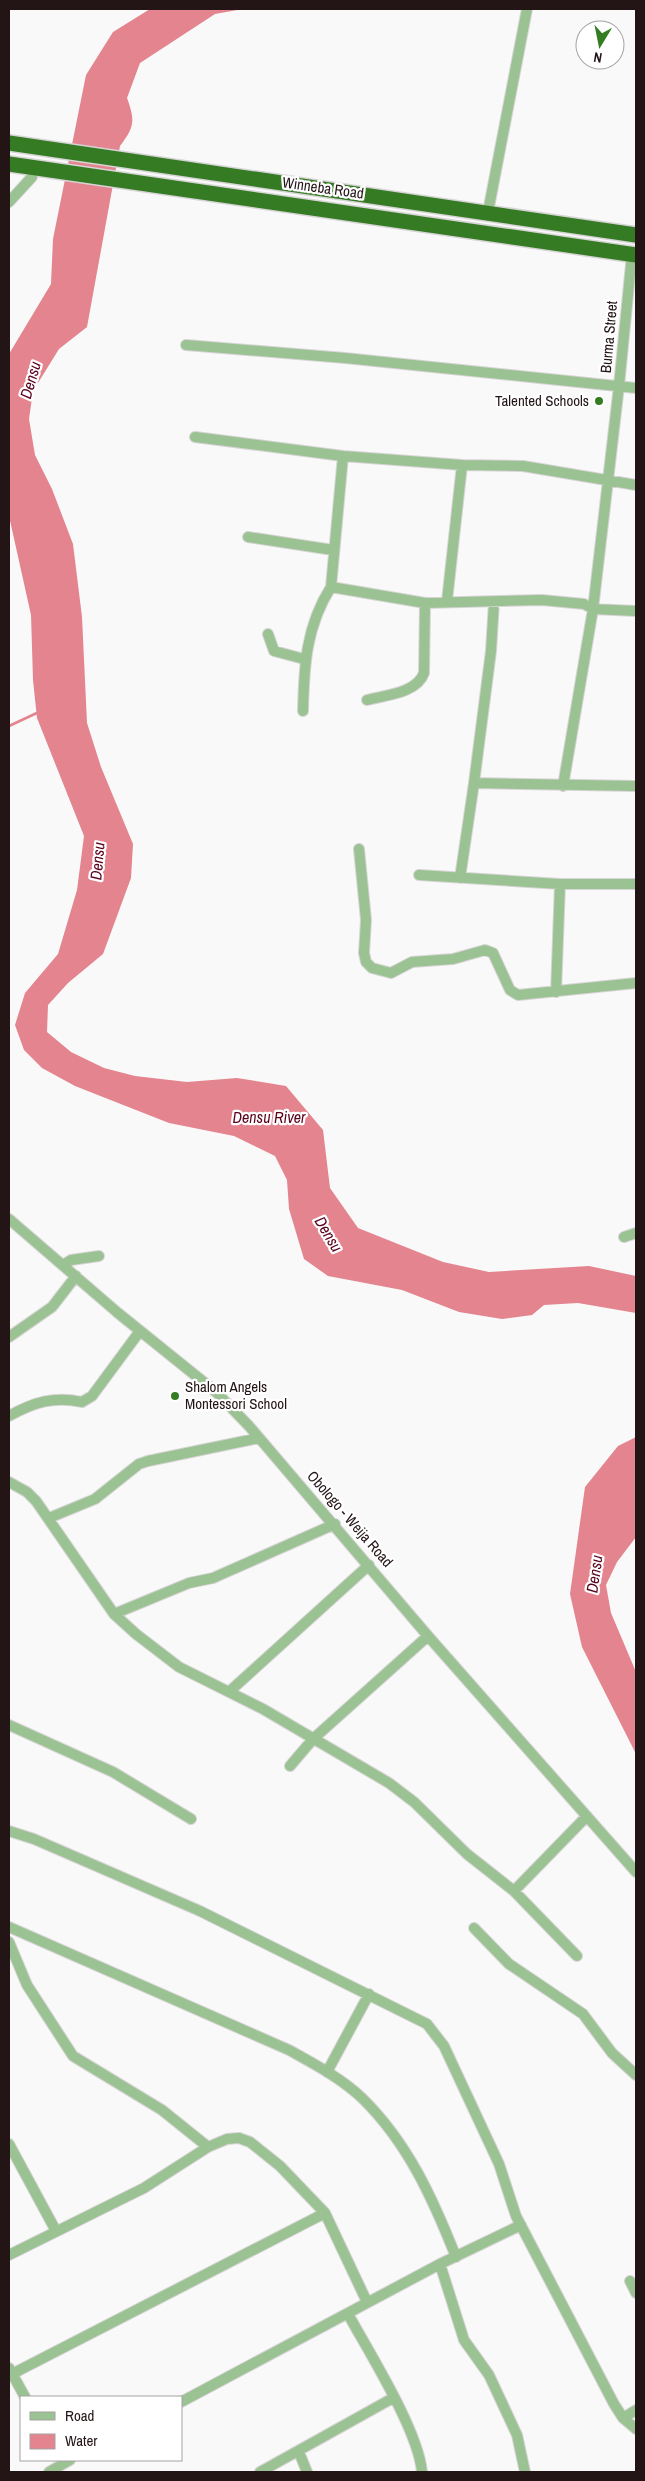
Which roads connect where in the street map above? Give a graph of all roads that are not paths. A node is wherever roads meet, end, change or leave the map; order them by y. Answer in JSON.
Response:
{"nodes":[{"id":1,"x":528,"y":9,"type":"edge"},
{"id":2,"x":9,"y":142,"type":"edge"},
{"id":3,"x":9,"y":164,"type":"edge"},
{"id":4,"x":32,"y":177,"type":"dead end"},
{"id":5,"x":9,"y":202,"type":"edge"},
{"id":6,"x":488,"y":212,"type":"junction"},
{"id":7,"x":636,"y":235,"type":"edge"},
{"id":8,"x":634,"y":254,"type":"edge"},
{"id":9,"x":186,"y":345,"type":"dead end"},
{"id":10,"x":619,"y":386,"type":"junction"},
{"id":11,"x":636,"y":388,"type":"edge"},
{"id":12,"x":195,"y":437,"type":"dead end"},
{"id":13,"x":343,"y":456,"type":"junction"},
{"id":14,"x":462,"y":465,"type":"junction"},
{"id":15,"x":608,"y":482,"type":"junction"},
{"id":16,"x":636,"y":485,"type":"edge"},
{"id":17,"x":248,"y":537,"type":"dead end"},
{"id":18,"x":333,"y":550,"type":"junction"},
{"id":19,"x":331,"y":587,"type":"junction"},
{"id":20,"x":447,"y":601,"type":"junction"},
{"id":21,"x":494,"y":602,"type":"junction"},
{"id":22,"x":425,"y":604,"type":"junction"},
{"id":23,"x":593,"y":609,"type":"junction"},
{"id":24,"x":636,"y":612,"type":"edge"},
{"id":25,"x":268,"y":634,"type":"dead end"},
{"id":26,"x":304,"y":659,"type":"junction"},
{"id":27,"x":367,"y":700,"type":"dead end"},
{"id":28,"x":303,"y":711,"type":"dead end"},
{"id":29,"x":474,"y":784,"type":"junction"},
{"id":30,"x":563,"y":786,"type":"junction"},
{"id":31,"x":636,"y":786,"type":"edge"},
{"id":32,"x":359,"y":849,"type":"dead end"},
{"id":33,"x":419,"y":875,"type":"dead end"},
{"id":34,"x":460,"y":878,"type":"junction"},
{"id":35,"x":560,"y":884,"type":"junction"},
{"id":36,"x":636,"y":884,"type":"edge"},
{"id":37,"x":636,"y":983,"type":"edge"},
{"id":38,"x":556,"y":992,"type":"junction"},
{"id":39,"x":9,"y":1219,"type":"edge"},
{"id":40,"x":636,"y":1233,"type":"edge"},
{"id":41,"x":624,"y":1237,"type":"dead end"},
{"id":42,"x":99,"y":1256,"type":"dead end"},
{"id":43,"x":63,"y":1265,"type":"junction"},
{"id":44,"x":76,"y":1276,"type":"junction"},
{"id":45,"x":140,"y":1330,"type":"junction"},
{"id":46,"x":9,"y":1337,"type":"edge"},
{"id":47,"x":9,"y":1416,"type":"edge"},
{"id":48,"x":259,"y":1438,"type":"junction"},
{"id":49,"x":9,"y":1482,"type":"edge"},
{"id":50,"x":49,"y":1518,"type":"junction"},
{"id":51,"x":335,"y":1524,"type":"junction"},
{"id":52,"x":369,"y":1565,"type":"junction"},
{"id":53,"x":114,"y":1614,"type":"junction"},
{"id":54,"x":428,"y":1636,"type":"junction"},
{"id":55,"x":230,"y":1691,"type":"junction"},
{"id":56,"x":9,"y":1725,"type":"edge"},
{"id":57,"x":313,"y":1739,"type":"junction"},
{"id":58,"x":290,"y":1766,"type":"dead end"},
{"id":59,"x":587,"y":1816,"type":"junction"},
{"id":60,"x":191,"y":1819,"type":"dead end"},
{"id":61,"x":9,"y":1831,"type":"edge"},
{"id":62,"x":636,"y":1872,"type":"edge"},
{"id":63,"x":514,"y":1891,"type":"junction"},
{"id":64,"x":9,"y":1927,"type":"edge"},
{"id":65,"x":474,"y":1928,"type":"dead end"},
{"id":66,"x":9,"y":1942,"type":"edge"},
{"id":67,"x":577,"y":1956,"type":"dead end"},
{"id":68,"x":368,"y":1994,"type":"junction"},
{"id":69,"x":327,"y":2072,"type":"junction"},
{"id":70,"x":636,"y":2075,"type":"edge"},
{"id":71,"x":9,"y":2144,"type":"edge"},
{"id":72,"x":208,"y":2147,"type":"junction"},
{"id":73,"x":325,"y":2213,"type":"junction"},
{"id":74,"x":521,"y":2225,"type":"junction"},
{"id":75,"x":56,"y":2232,"type":"junction"},
{"id":76,"x":9,"y":2256,"type":"edge"},
{"id":77,"x":456,"y":2257,"type":"junction"},
{"id":78,"x":440,"y":2264,"type":"junction"},
{"id":79,"x":630,"y":2281,"type":"dead end"},
{"id":80,"x":636,"y":2293,"type":"edge"},
{"id":81,"x":367,"y":2302,"type":"junction"},
{"id":82,"x":348,"y":2314,"type":"junction"},
{"id":83,"x":10,"y":2371,"type":"edge"},
{"id":84,"x":24,"y":2396,"type":"edge"},
{"id":85,"x":393,"y":2398,"type":"junction"},
{"id":86,"x":182,"y":2401,"type":"edge"},
{"id":87,"x":636,"y":2410,"type":"edge"},
{"id":88,"x":623,"y":2418,"type":"junction"},
{"id":89,"x":636,"y":2428,"type":"edge"},
{"id":90,"x":299,"y":2452,"type":"junction"},
{"id":91,"x":65,"y":2464,"type":"edge"},
{"id":92,"x":49,"y":2472,"type":"edge"},
{"id":93,"x":260,"y":2472,"type":"edge"},
{"id":94,"x":307,"y":2472,"type":"edge"},
{"id":95,"x":422,"y":2472,"type":"edge"},
{"id":96,"x":525,"y":2472,"type":"edge"}],
"edges":[{"from":1,"to":6,"type":"street"},
{"from":2,"to":6,"type":"highway","name":"Winneba Road"},
{"from":3,"to":8,"type":"highway","name":"Winneba Road"},
{"from":4,"to":5,"type":"street"},
{"from":6,"to":7,"type":"highway","name":"Winneba Road"},
{"from":8,"to":10,"type":"street","name":"Burma Street"},
{"from":9,"to":10,"type":"street"},
{"from":10,"to":11,"type":"street"},
{"from":10,"to":15,"type":"street","name":"Burma Street"},
{"from":12,"to":13,"type":"street"},
{"from":13,"to":14,"type":"street"},
{"from":13,"to":18,"type":"street"},
{"from":14,"to":15,"type":"street"},
{"from":14,"to":20,"type":"street"},
{"from":15,"to":16,"type":"street"},
{"from":15,"to":23,"type":"street","name":"Burma Street"},
{"from":17,"to":18,"type":"street"},
{"from":18,"to":19,"type":"street"},
{"from":19,"to":22,"type":"street"},
{"from":19,"to":26,"type":"street"},
{"from":20,"to":21,"type":"street"},
{"from":20,"to":22,"type":"street"},
{"from":21,"to":23,"type":"street"},
{"from":21,"to":29,"type":"street"},
{"from":22,"to":27,"type":"street"},
{"from":23,"to":24,"type":"street"},
{"from":23,"to":30,"type":"street","name":"Burma Street"},
{"from":25,"to":26,"type":"street"},
{"from":26,"to":28,"type":"street"},
{"from":29,"to":30,"type":"street"},
{"from":29,"to":34,"type":"street"},
{"from":30,"to":31,"type":"street"},
{"from":32,"to":38,"type":"street"},
{"from":33,"to":34,"type":"street"},
{"from":34,"to":35,"type":"street"},
{"from":35,"to":36,"type":"street"},
{"from":35,"to":38,"type":"street"},
{"from":37,"to":38,"type":"street"},
{"from":39,"to":43,"type":"street","name":"Obologo - Weija Road"},
{"from":40,"to":41,"type":"street"},
{"from":42,"to":43,"type":"street"},
{"from":43,"to":44,"type":"street","name":"Obologo - Weija Road"},
{"from":44,"to":45,"type":"street","name":"Obologo - Weija Road"},
{"from":44,"to":46,"type":"street"},
{"from":45,"to":47,"type":"street"},
{"from":45,"to":48,"type":"street","name":"Obologo - Weija Road"},
{"from":48,"to":50,"type":"street"},
{"from":48,"to":51,"type":"street","name":"Obologo - Weija Road"},
{"from":49,"to":50,"type":"street"},
{"from":50,"to":53,"type":"street"},
{"from":51,"to":52,"type":"street","name":"Obologo - Weija Road"},
{"from":51,"to":53,"type":"street"},
{"from":52,"to":54,"type":"street","name":"Obologo - Weija Road"},
{"from":52,"to":55,"type":"street"},
{"from":53,"to":55,"type":"street"},
{"from":54,"to":57,"type":"street"},
{"from":54,"to":59,"type":"street","name":"Obologo - Weija Road"},
{"from":55,"to":57,"type":"street"},
{"from":56,"to":60,"type":"street"},
{"from":57,"to":58,"type":"street"},
{"from":57,"to":63,"type":"street"},
{"from":59,"to":62,"type":"street","name":"Obologo - Weija Road"},
{"from":59,"to":63,"type":"street"},
{"from":61,"to":68,"type":"street"},
{"from":63,"to":67,"type":"street"},
{"from":64,"to":69,"type":"street"},
{"from":65,"to":70,"type":"street"},
{"from":66,"to":72,"type":"street"},
{"from":68,"to":69,"type":"street"},
{"from":68,"to":74,"type":"street"},
{"from":69,"to":77,"type":"street"},
{"from":71,"to":75,"type":"street"},
{"from":72,"to":73,"type":"street"},
{"from":72,"to":75,"type":"street"},
{"from":73,"to":81,"type":"street"},
{"from":73,"to":83,"type":"street"},
{"from":74,"to":77,"type":"street"},
{"from":74,"to":88,"type":"street"},
{"from":75,"to":76,"type":"street"},
{"from":77,"to":78,"type":"street"},
{"from":78,"to":81,"type":"street"},
{"from":78,"to":96,"type":"street"},
{"from":79,"to":80,"type":"street"},
{"from":81,"to":82,"type":"street"},
{"from":82,"to":85,"type":"street"},
{"from":82,"to":86,"type":"street"},
{"from":83,"to":84,"type":"street"},
{"from":85,"to":90,"type":"street"},
{"from":85,"to":95,"type":"street"},
{"from":87,"to":88,"type":"street"},
{"from":88,"to":89,"type":"street"},
{"from":90,"to":93,"type":"street"},
{"from":90,"to":94,"type":"street"},
{"from":91,"to":92,"type":"street"}]}
